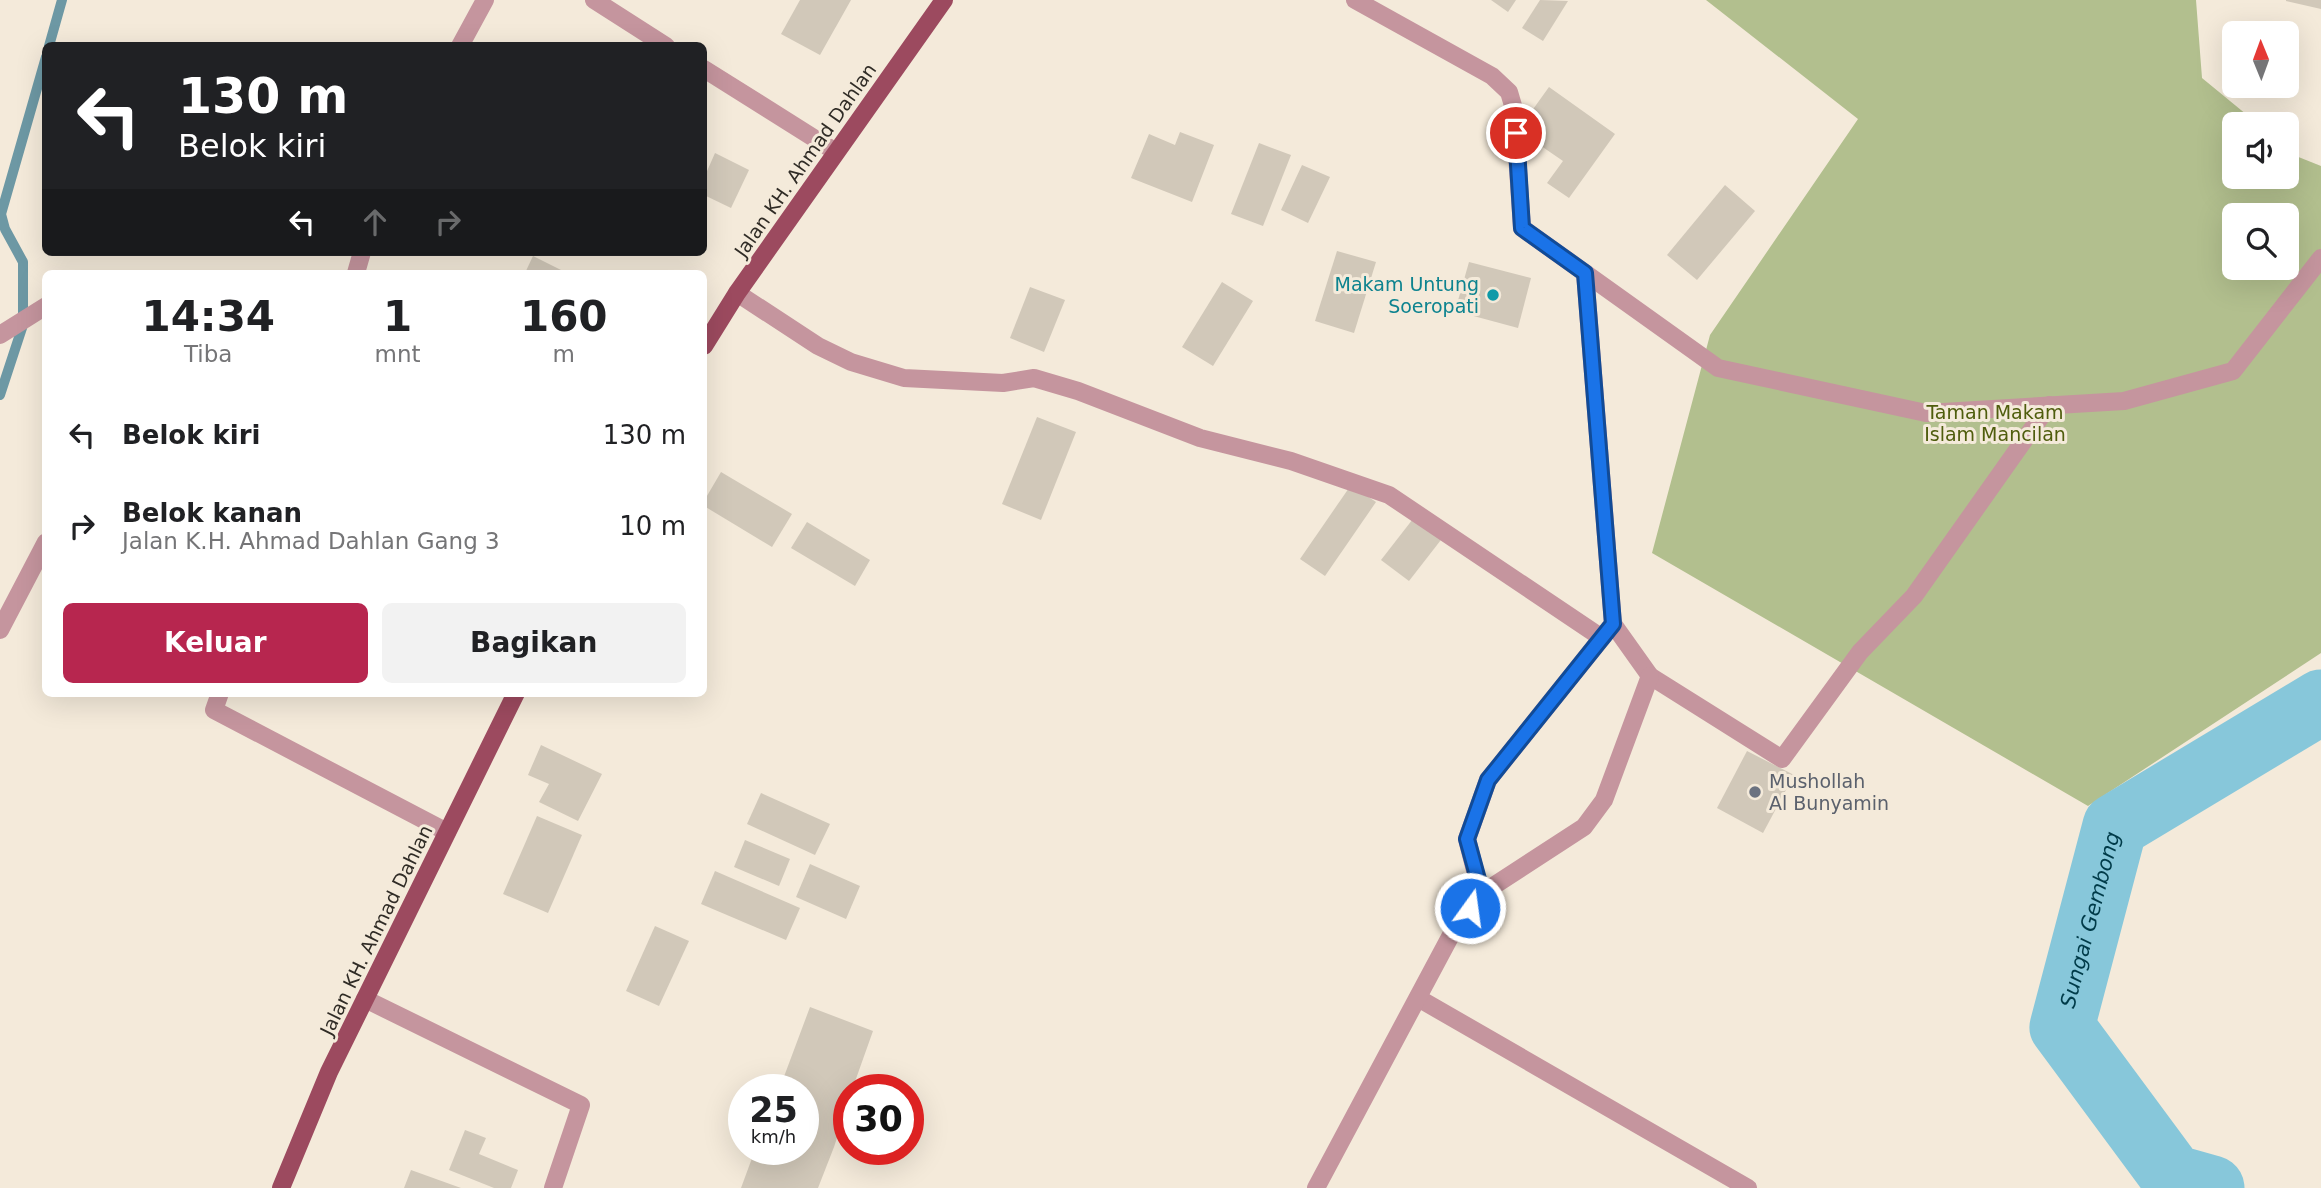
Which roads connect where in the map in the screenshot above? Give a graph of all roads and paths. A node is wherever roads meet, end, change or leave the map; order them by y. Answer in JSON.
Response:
{"nodes":[{"id":1,"x":485,"y":0,"type":"edge"},
{"id":2,"x":594,"y":0,"type":"edge"},
{"id":3,"x":944,"y":0,"type":"edge"},
{"id":4,"x":1355,"y":0,"type":"edge"},
{"id":5,"x":462,"y":42,"type":"edge"},
{"id":6,"x":660,"y":42,"type":"edge"},
{"id":7,"x":707,"y":71,"type":"edge"},
{"id":8,"x":836,"y":152,"type":"junction"},
{"id":9,"x":2321,"y":258,"type":"edge"},
{"id":10,"x":1585,"y":273,"type":"junction"},
{"id":11,"x":737,"y":293,"type":"junction"},
{"id":12,"x":42,"y":308,"type":"edge"},
{"id":13,"x":4,"y":333,"type":"edge"},
{"id":14,"x":707,"y":341,"type":"edge"},
{"id":15,"x":2049,"y":405,"type":"junction"},
{"id":16,"x":42,"y":550,"type":"edge"},
{"id":17,"x":0,"y":630,"type":"edge"},
{"id":18,"x":1608,"y":631,"type":"junction"},
{"id":19,"x":1650,"y":676,"type":"junction"},
{"id":20,"x":219,"y":697,"type":"edge"},
{"id":21,"x":514,"y":697,"type":"edge"},
{"id":22,"x":447,"y":832,"type":"junction"},
{"id":23,"x":1482,"y":894,"type":"junction"},
{"id":24,"x":1418,"y":998,"type":"junction"},
{"id":25,"x":365,"y":999,"type":"junction"},
{"id":26,"x":281,"y":1188,"type":"edge"},
{"id":27,"x":553,"y":1188,"type":"edge"},
{"id":28,"x":1316,"y":1188,"type":"edge"},
{"id":29,"x":1748,"y":1188,"type":"edge"}],
"edges":[{"from":1,"to":5,"type":"street"},
{"from":2,"to":6,"type":"street"},
{"from":3,"to":8,"type":"main road","name":"Jalan KH. Ahmad Dahlan"},
{"from":4,"to":10,"type":"street"},
{"from":7,"to":8,"type":"street"},
{"from":8,"to":11,"type":"main road","name":"Jalan KH. Ahmad Dahlan"},
{"from":9,"to":15,"type":"street"},
{"from":10,"to":15,"type":"street"},
{"from":10,"to":18,"type":"street"},
{"from":11,"to":14,"type":"main road","name":"Jalan KH. Ahmad Dahlan"},
{"from":11,"to":18,"type":"street"},
{"from":12,"to":13,"type":"street"},
{"from":15,"to":19,"type":"street"},
{"from":16,"to":17,"type":"street"},
{"from":18,"to":19,"type":"street"},
{"from":18,"to":23,"type":"street"},
{"from":19,"to":23,"type":"street"},
{"from":20,"to":22,"type":"street"},
{"from":21,"to":22,"type":"main road","name":"Jalan KH. Ahmad Dahlan"},
{"from":22,"to":25,"type":"main road","name":"Jalan KH. Ahmad Dahlan"},
{"from":23,"to":24,"type":"street"},
{"from":24,"to":28,"type":"street"},
{"from":24,"to":29,"type":"street"},
{"from":25,"to":26,"type":"main road","name":"Jalan KH. Ahmad Dahlan"},
{"from":25,"to":27,"type":"street"}]}
